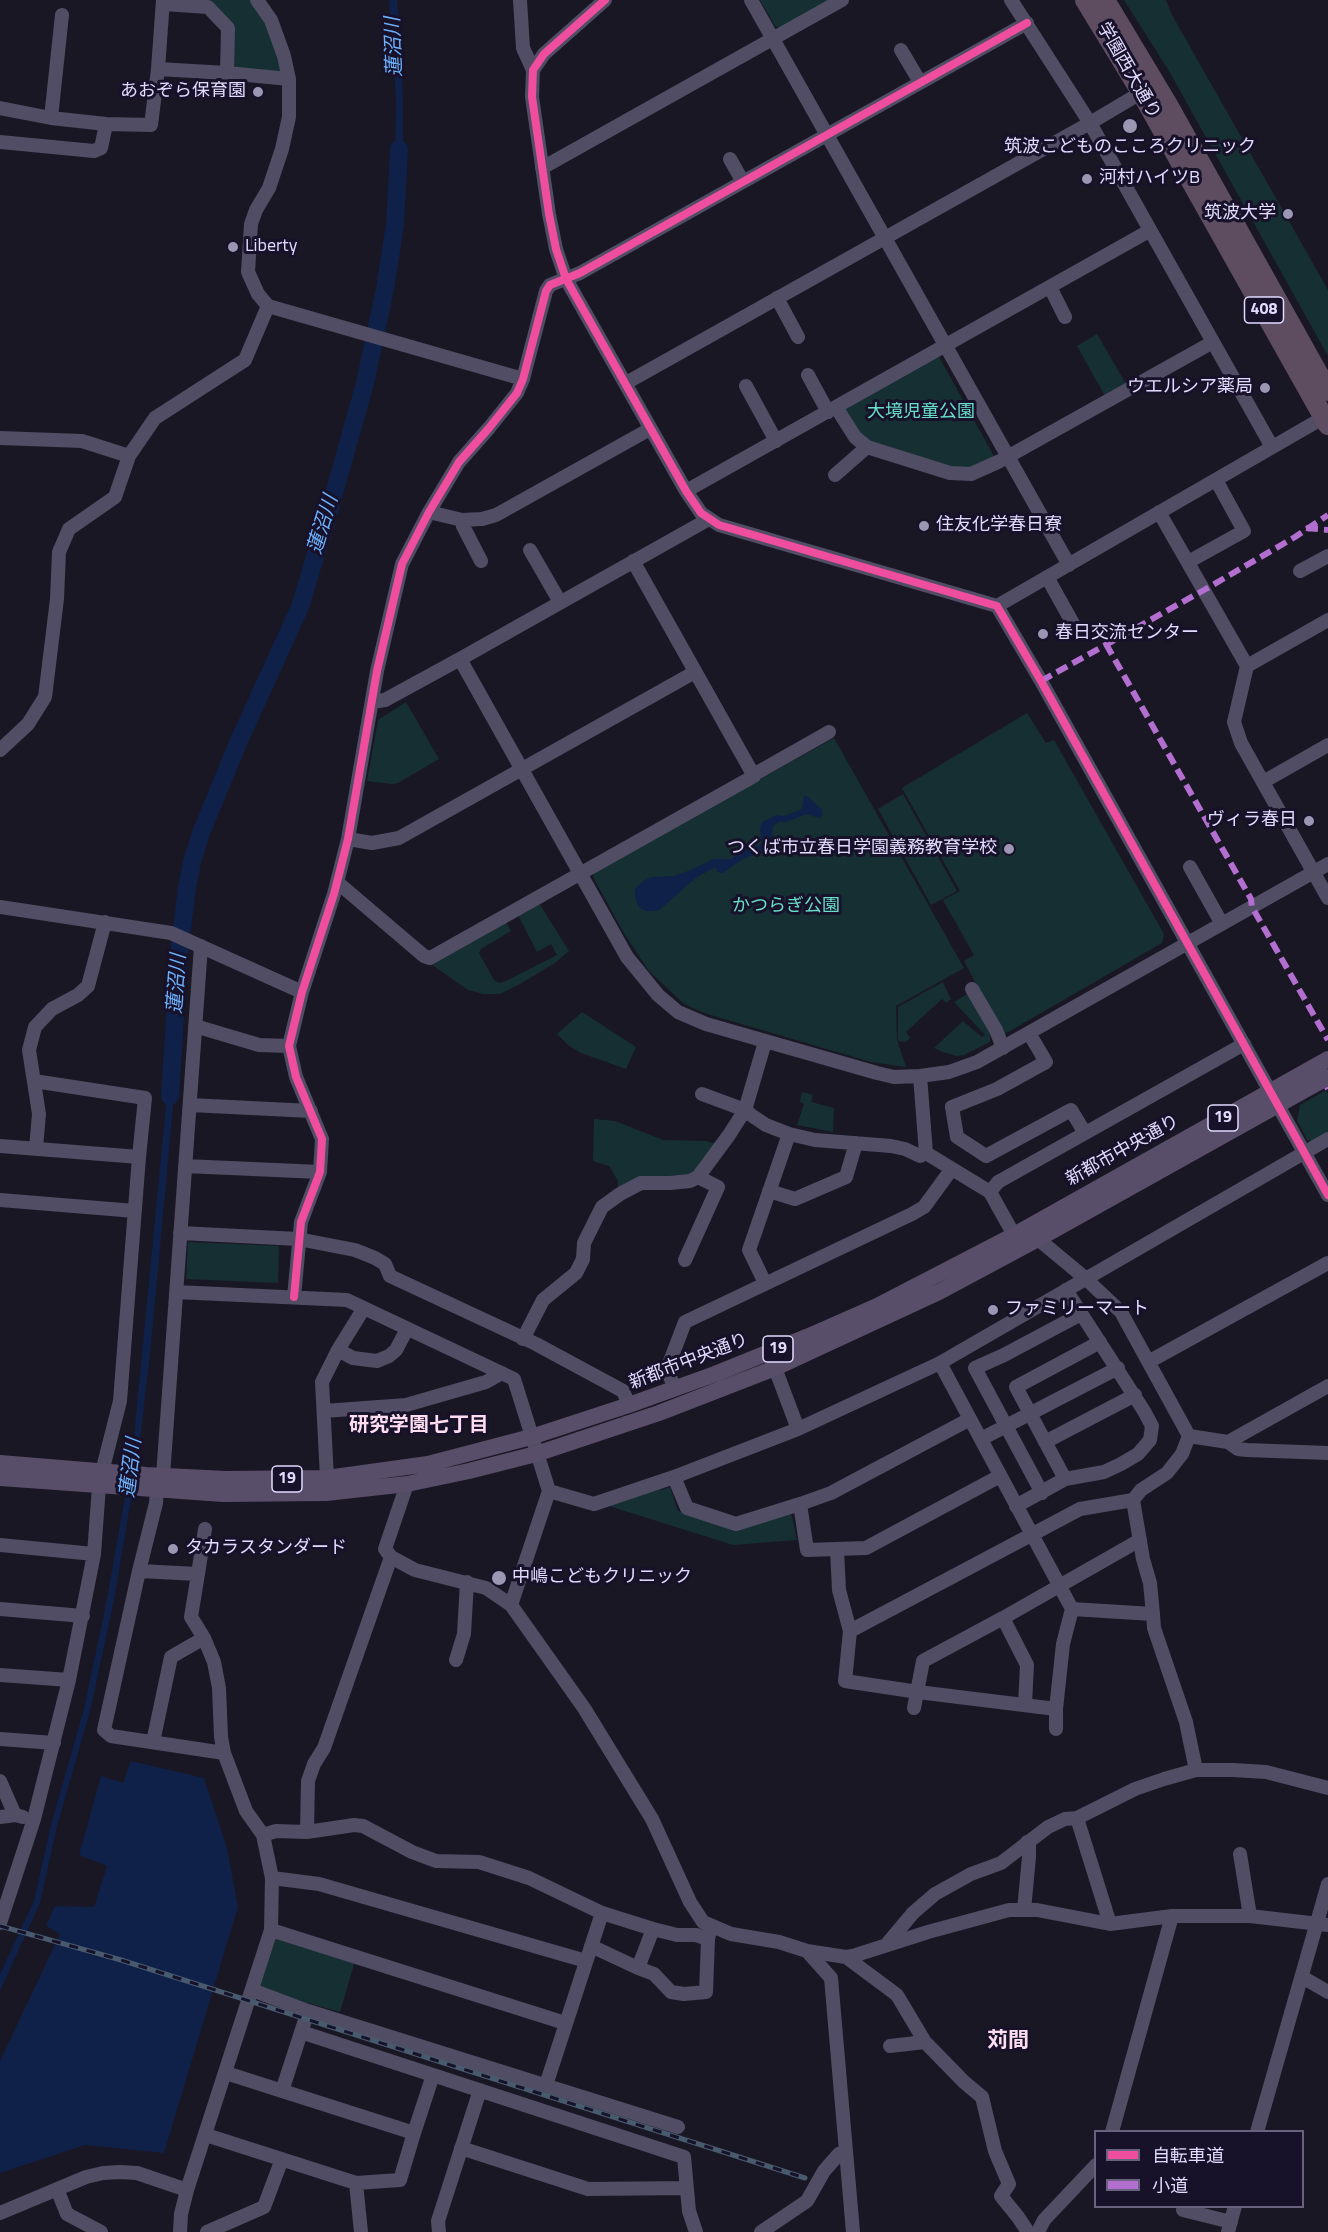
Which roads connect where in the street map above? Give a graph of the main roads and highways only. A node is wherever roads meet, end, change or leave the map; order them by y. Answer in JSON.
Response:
{"nodes":[{"id":1,"x":1085,"y":0,"type":"edge"},
{"id":2,"x":1104,"y":0,"type":"edge"},
{"id":3,"x":1148,"y":88,"type":"junction"},
{"id":4,"x":1328,"y":391,"type":"edge"},
{"id":5,"x":1327,"y":419,"type":"edge"},
{"id":6,"x":1328,"y":1059,"type":"edge"},
{"id":7,"x":1328,"y":1077,"type":"edge"},
{"id":8,"x":1273,"y":1098,"type":"junction"},
{"id":9,"x":533,"y":1446,"type":"junction"},
{"id":10,"x":0,"y":1463,"type":"edge"},
{"id":11,"x":0,"y":1478,"type":"edge"},
{"id":12,"x":107,"y":1479,"type":"junction"},
{"id":13,"x":153,"y":1483,"type":"junction"}],
"edges":[{"from":1,"to":3,"type":"highway","name":"学園西大通り","number":"408"},
{"from":2,"to":3,"type":"highway","name":"学園西大通り","number":"408"},
{"from":3,"to":4,"type":"highway","name":"学園西大通り","number":"408"},
{"from":3,"to":5,"type":"highway","name":"学園西大通り","number":"408"},
{"from":6,"to":8,"type":"main road","name":"新都市中央通り","number":"19"},
{"from":7,"to":8,"type":"main road","name":"新都市中央通り","number":"19"},
{"from":8,"to":9,"type":"main road","name":"新都市中央通り","number":"19"},
{"from":8,"to":9,"type":"main road","name":"新都市中央通り","number":"19"},
{"from":9,"to":13,"type":"main road","name":"新都市中央通り","number":"19"},
{"from":9,"to":13,"type":"main road","name":"新都市中央通り","number":"19"},
{"from":10,"to":12,"type":"main road","name":"新都市中央通り","number":"19"},
{"from":11,"to":12,"type":"main road","name":"新都市中央通り","number":"19"},
{"from":12,"to":13,"type":"main road","name":"新都市中央通り","number":"19"}]}
